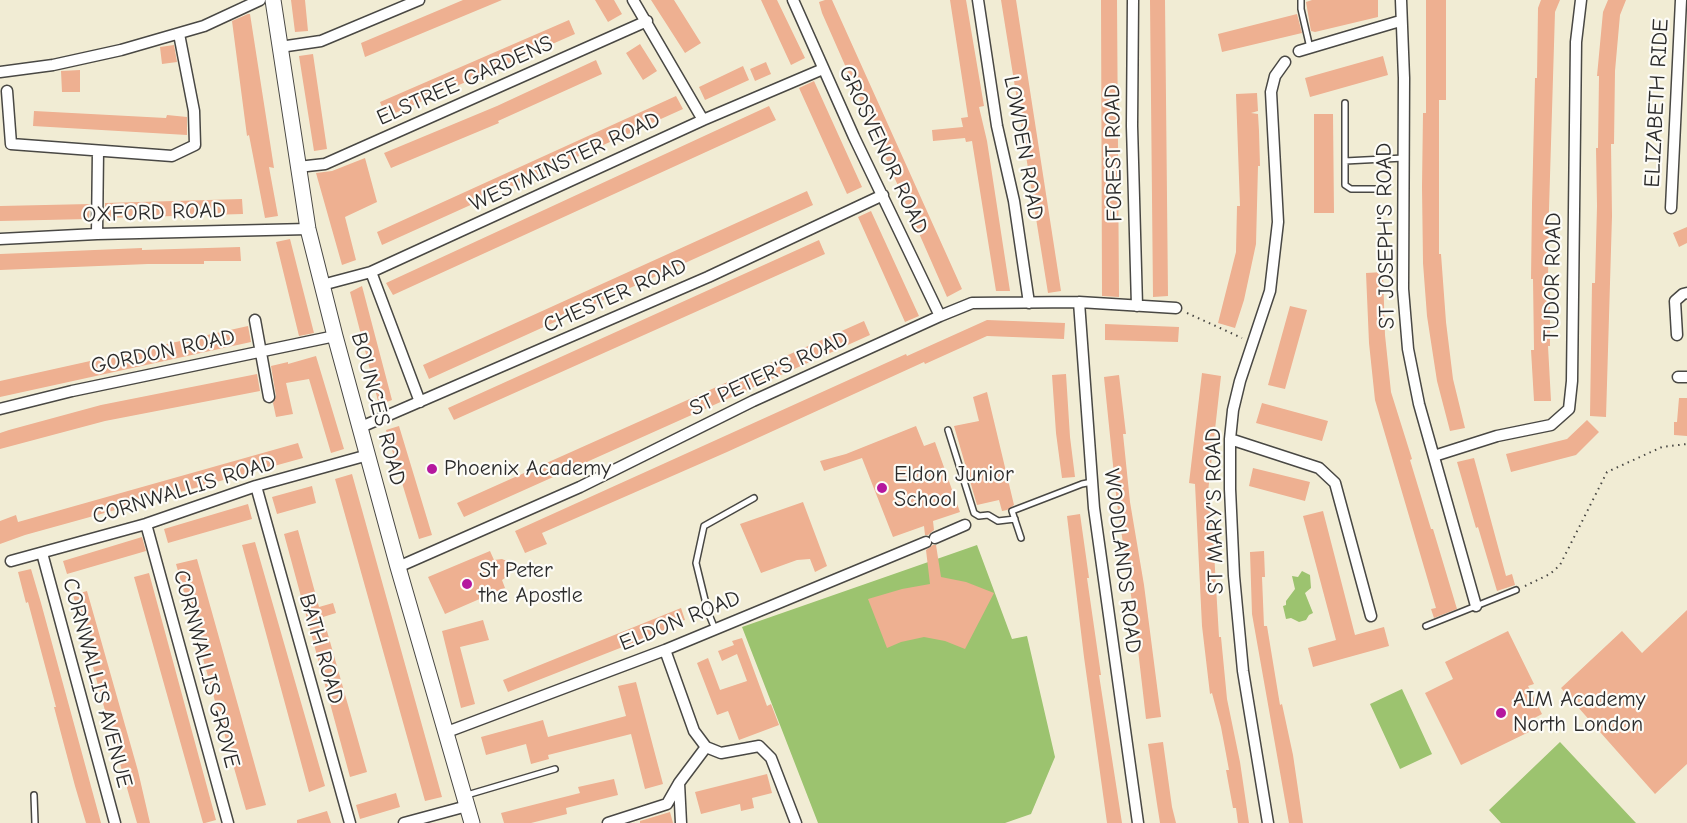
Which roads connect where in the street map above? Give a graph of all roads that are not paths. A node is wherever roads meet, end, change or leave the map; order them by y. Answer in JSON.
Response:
{"nodes":[{"id":1,"x":260,"y":0,"type":"edge"},
{"id":2,"x":273,"y":0,"type":"edge"},
{"id":3,"x":419,"y":0,"type":"edge"},
{"id":4,"x":633,"y":0,"type":"edge"},
{"id":5,"x":793,"y":0,"type":"edge"},
{"id":6,"x":978,"y":0,"type":"edge"},
{"id":7,"x":1133,"y":0,"type":"edge"},
{"id":8,"x":1301,"y":0,"type":"edge"},
{"id":9,"x":1401,"y":0,"type":"edge"},
{"id":10,"x":1581,"y":0,"type":"edge"},
{"id":11,"x":1681,"y":0,"type":"edge"},
{"id":12,"x":646,"y":21,"type":"junction"},
{"id":13,"x":1400,"y":21,"type":"junction"},
{"id":14,"x":179,"y":34,"type":"junction"},
{"id":15,"x":279,"y":47,"type":"junction"},
{"id":16,"x":1305,"y":49,"type":"joint"},
{"id":17,"x":1285,"y":62,"type":"dead end"},
{"id":18,"x":823,"y":69,"type":"junction"},
{"id":19,"x":0,"y":72,"type":"edge"},
{"id":20,"x":7,"y":91,"type":"dead end"},
{"id":21,"x":1345,"y":103,"type":"dead end"},
{"id":22,"x":703,"y":120,"type":"junction"},
{"id":23,"x":98,"y":151,"type":"junction"},
{"id":24,"x":1404,"y":158,"type":"junction"},
{"id":25,"x":1345,"y":161,"type":"junction"},
{"id":26,"x":298,"y":168,"type":"junction"},
{"id":27,"x":1382,"y":189,"type":"dead end"},
{"id":28,"x":883,"y":195,"type":"junction"},
{"id":29,"x":1671,"y":208,"type":"dead end"},
{"id":30,"x":308,"y":229,"type":"junction"},
{"id":31,"x":97,"y":234,"type":"junction"},
{"id":32,"x":0,"y":239,"type":"edge"},
{"id":33,"x":371,"y":272,"type":"junction"},
{"id":34,"x":322,"y":285,"type":"junction"},
{"id":35,"x":1687,"y":293,"type":"edge"},
{"id":36,"x":1079,"y":302,"type":"junction"},
{"id":37,"x":1029,"y":303,"type":"junction"},
{"id":38,"x":1137,"y":306,"type":"junction"},
{"id":39,"x":1176,"y":308,"type":"road end"},
{"id":40,"x":940,"y":316,"type":"junction"},
{"id":41,"x":255,"y":320,"type":"dead end"},
{"id":42,"x":1677,"y":335,"type":"dead end"},
{"id":43,"x":335,"y":336,"type":"junction"},
{"id":44,"x":262,"y":352,"type":"junction"},
{"id":45,"x":269,"y":397,"type":"dead end"},
{"id":46,"x":420,"y":402,"type":"junction"},
{"id":47,"x":0,"y":409,"type":"edge"},
{"id":48,"x":361,"y":427,"type":"junction"},
{"id":49,"x":948,"y":430,"type":"dead end"},
{"id":50,"x":1230,"y":439,"type":"junction"},
{"id":51,"x":368,"y":455,"type":"junction"},
{"id":52,"x":1434,"y":456,"type":"junction"},
{"id":53,"x":1092,"y":482,"type":"junction"},
{"id":54,"x":255,"y":486,"type":"junction"},
{"id":55,"x":754,"y":498,"type":"dead end"},
{"id":56,"x":1015,"y":519,"type":"junction"},
{"id":57,"x":146,"y":524,"type":"junction"},
{"id":58,"x":965,"y":525,"type":"dead end"},
{"id":59,"x":1021,"y":538,"type":"dead end"},
{"id":60,"x":42,"y":553,"type":"junction"},
{"id":61,"x":11,"y":561,"type":"dead end"},
{"id":62,"x":398,"y":567,"type":"junction"},
{"id":63,"x":1516,"y":590,"type":"road end"},
{"id":64,"x":1476,"y":606,"type":"junction"},
{"id":65,"x":1371,"y":616,"type":"dead end"},
{"id":66,"x":1426,"y":626,"type":"dead end"},
{"id":67,"x":715,"y":629,"type":"junction"},
{"id":68,"x":665,"y":650,"type":"junction"},
{"id":69,"x":447,"y":732,"type":"junction"},
{"id":70,"x":706,"y":747,"type":"junction"},
{"id":71,"x":555,"y":769,"type":"dead end"},
{"id":72,"x":679,"y":783,"type":"junction"},
{"id":73,"x":34,"y":795,"type":"dead end"},
{"id":74,"x":466,"y":801,"type":"junction"},
{"id":75,"x":35,"y":823,"type":"edge"},
{"id":76,"x":115,"y":823,"type":"edge"},
{"id":77,"x":228,"y":823,"type":"edge"},
{"id":78,"x":350,"y":823,"type":"edge"},
{"id":79,"x":404,"y":823,"type":"edge"},
{"id":80,"x":472,"y":823,"type":"edge"},
{"id":81,"x":608,"y":823,"type":"edge"},
{"id":82,"x":681,"y":823,"type":"edge"},
{"id":83,"x":796,"y":823,"type":"edge"},
{"id":84,"x":1138,"y":823,"type":"edge"},
{"id":85,"x":1268,"y":823,"type":"edge"}],
"edges":[{"from":1,"to":14,"type":"street"},
{"from":2,"to":15,"type":"street","name":"BOUNCES ROAD"},
{"from":3,"to":15,"type":"street"},
{"from":4,"to":12,"type":"street"},
{"from":5,"to":18,"type":"street","name":"GROSVENOR ROAD"},
{"from":6,"to":37,"type":"street","name":"LOWDEN ROAD"},
{"from":7,"to":38,"type":"street","name":"FOREST ROAD"},
{"from":8,"to":16,"type":"lane"},
{"from":9,"to":13,"type":"street","name":"ST JOSEPH'S ROAD"},
{"from":10,"to":52,"type":"street","name":"TUDOR ROAD"},
{"from":11,"to":29,"type":"street","name":"ELIZABETH RIDE"},
{"from":12,"to":22,"type":"street"},
{"from":12,"to":26,"type":"street","name":"ELSTREE GARDENS"},
{"from":13,"to":16,"type":"street"},
{"from":13,"to":24,"type":"street","name":"ST JOSEPH'S ROAD"},
{"from":14,"to":19,"type":"street"},
{"from":14,"to":23,"type":"street"},
{"from":15,"to":26,"type":"street","name":"BOUNCES ROAD"},
{"from":17,"to":50,"type":"street","name":"ST MARY'S ROAD"},
{"from":18,"to":22,"type":"street","name":"WESTMINSTER ROAD"},
{"from":18,"to":28,"type":"street","name":"GROSVENOR ROAD"},
{"from":20,"to":23,"type":"street"},
{"from":21,"to":25,"type":"lane"},
{"from":22,"to":33,"type":"street","name":"WESTMINSTER ROAD"},
{"from":23,"to":31,"type":"street"},
{"from":24,"to":25,"type":"lane"},
{"from":24,"to":52,"type":"street","name":"ST JOSEPH'S ROAD"},
{"from":25,"to":27,"type":"lane"},
{"from":26,"to":30,"type":"street","name":"BOUNCES ROAD"},
{"from":28,"to":40,"type":"street","name":"GROSVENOR ROAD"},
{"from":28,"to":46,"type":"street","name":"CHESTER ROAD"},
{"from":30,"to":31,"type":"street","name":"OXFORD ROAD"},
{"from":30,"to":34,"type":"street","name":"BOUNCES ROAD"},
{"from":31,"to":32,"type":"street","name":"OXFORD ROAD"},
{"from":33,"to":34,"type":"street","name":"WESTMINSTER ROAD"},
{"from":33,"to":46,"type":"street"},
{"from":34,"to":43,"type":"street","name":"BOUNCES ROAD"},
{"from":35,"to":42,"type":"street"},
{"from":36,"to":37,"type":"street","name":"ST PETER'S ROAD"},
{"from":36,"to":38,"type":"street","name":"ST PETER'S ROAD"},
{"from":36,"to":53,"type":"street","name":"WOODLANDS ROAD"},
{"from":37,"to":40,"type":"street","name":"ST PETER'S ROAD"},
{"from":38,"to":39,"type":"street","name":"ST PETER'S ROAD"},
{"from":40,"to":62,"type":"street","name":"ST PETER'S ROAD"},
{"from":41,"to":44,"type":"street"},
{"from":43,"to":44,"type":"street","name":"GORDON ROAD"},
{"from":43,"to":48,"type":"street","name":"BOUNCES ROAD"},
{"from":44,"to":45,"type":"street"},
{"from":44,"to":47,"type":"street","name":"GORDON ROAD"},
{"from":46,"to":48,"type":"street","name":"CHESTER ROAD"},
{"from":48,"to":51,"type":"street","name":"BOUNCES ROAD"},
{"from":49,"to":56,"type":"lane"},
{"from":50,"to":65,"type":"street"},
{"from":50,"to":85,"type":"street","name":"ST MARY'S ROAD"},
{"from":51,"to":54,"type":"street","name":"CORNWALLIS ROAD"},
{"from":51,"to":62,"type":"street","name":"BOUNCES ROAD"},
{"from":52,"to":64,"type":"street","name":"ST JOSEPH'S ROAD"},
{"from":53,"to":56,"type":"lane"},
{"from":53,"to":84,"type":"street","name":"WOODLANDS ROAD"},
{"from":54,"to":57,"type":"street","name":"CORNWALLIS ROAD"},
{"from":54,"to":78,"type":"street","name":"BATH ROAD"},
{"from":55,"to":67,"type":"lane"},
{"from":56,"to":59,"type":"lane"},
{"from":57,"to":60,"type":"street","name":"CORNWALLIS ROAD"},
{"from":57,"to":77,"type":"street","name":"CORNWALLIS GROVE"},
{"from":58,"to":67,"type":"street","name":"ELDON ROAD"},
{"from":60,"to":61,"type":"street","name":"CORNWALLIS ROAD"},
{"from":60,"to":76,"type":"street","name":"CORNWALLIS AVENUE"},
{"from":62,"to":69,"type":"street","name":"BOUNCES ROAD"},
{"from":63,"to":64,"type":"lane"},
{"from":64,"to":66,"type":"lane"},
{"from":67,"to":68,"type":"street","name":"ELDON ROAD"},
{"from":68,"to":69,"type":"street","name":"ELDON ROAD"},
{"from":68,"to":70,"type":"street"},
{"from":69,"to":74,"type":"street","name":"BOUNCES ROAD"},
{"from":70,"to":72,"type":"street"},
{"from":70,"to":83,"type":"street"},
{"from":71,"to":74,"type":"lane"},
{"from":72,"to":81,"type":"street"},
{"from":72,"to":82,"type":"street"},
{"from":73,"to":75,"type":"lane"},
{"from":74,"to":79,"type":"street"},
{"from":74,"to":80,"type":"street","name":"BOUNCES ROAD"}]}
